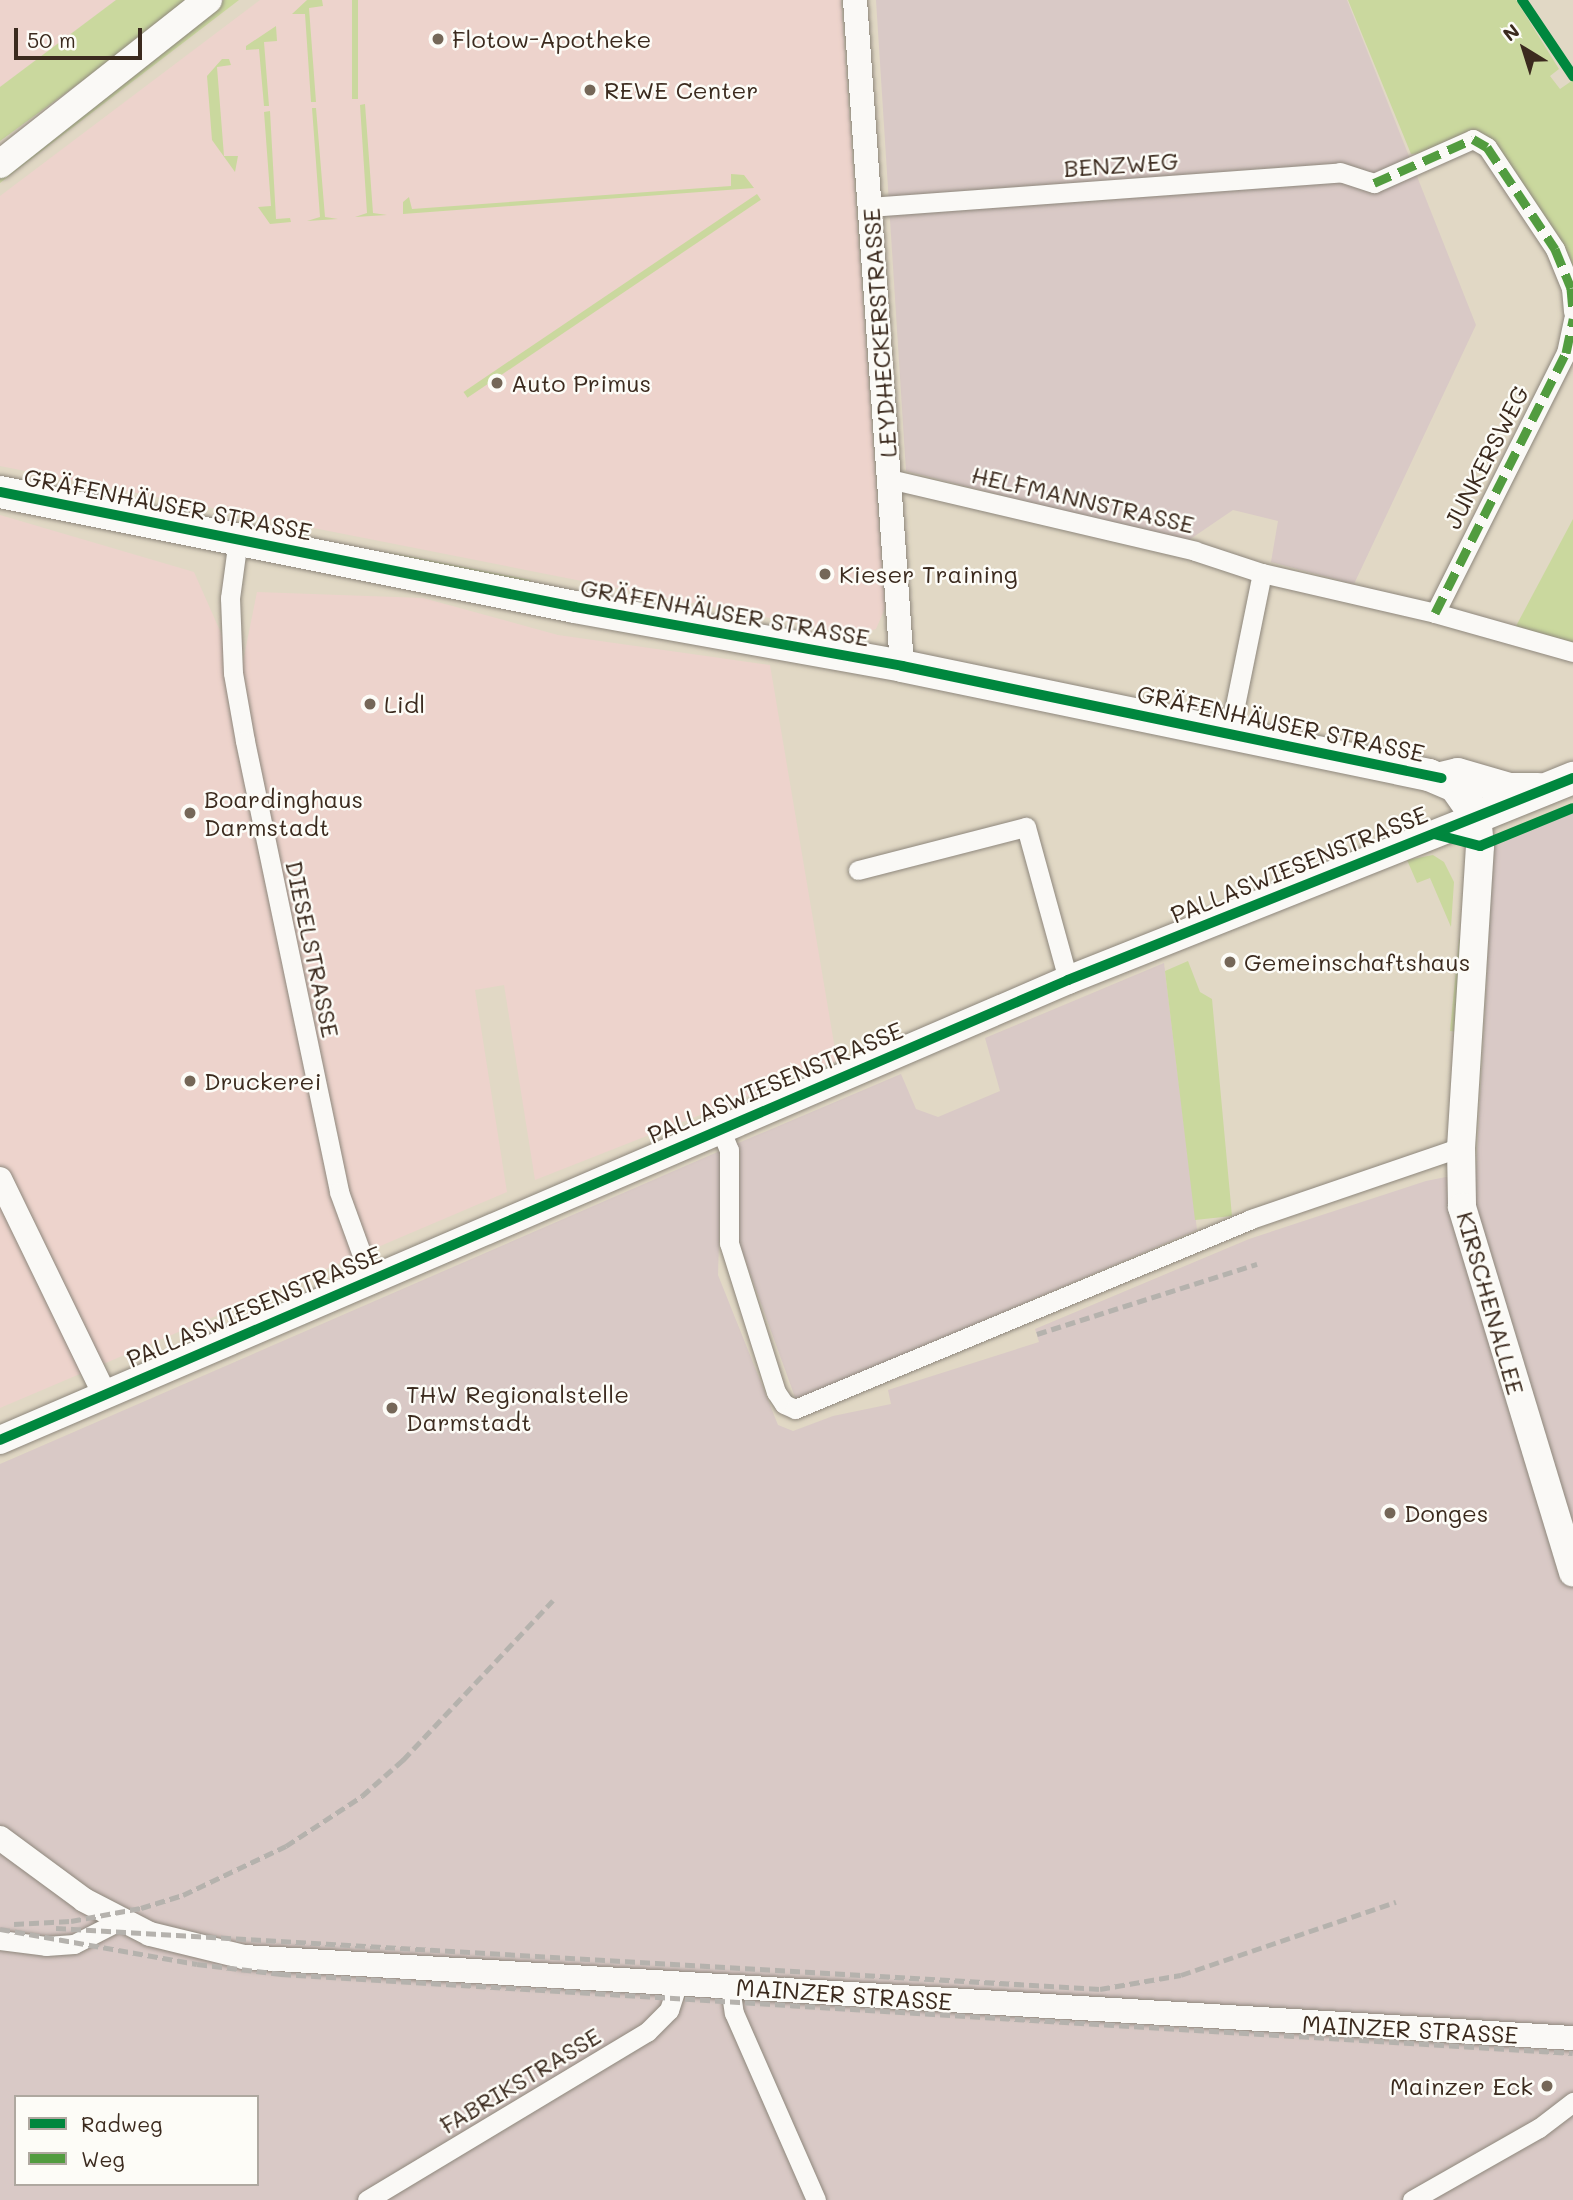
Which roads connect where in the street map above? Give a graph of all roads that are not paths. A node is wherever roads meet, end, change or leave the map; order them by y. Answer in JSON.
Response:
{"nodes":[{"id":1,"x":208,"y":0,"type":"edge"},
{"id":2,"x":855,"y":0,"type":"edge"},
{"id":3,"x":125,"y":67,"type":"junction"},
{"id":4,"x":0,"y":146,"type":"edge"},
{"id":5,"x":0,"y":164,"type":"edge"},
{"id":6,"x":869,"y":207,"type":"junction"},
{"id":7,"x":1573,"y":312,"type":"edge"},
{"id":8,"x":1573,"y":319,"type":"edge"},
{"id":9,"x":890,"y":479,"type":"junction"},
{"id":10,"x":0,"y":492,"type":"edge"},
{"id":11,"x":238,"y":540,"type":"junction"},
{"id":12,"x":1262,"y":573,"type":"junction"},
{"id":13,"x":1436,"y":613,"type":"junction"},
{"id":14,"x":1573,"y":652,"type":"edge"},
{"id":15,"x":902,"y":666,"type":"junction"},
{"id":16,"x":1229,"y":734,"type":"junction"},
{"id":17,"x":1441,"y":778,"type":"junction"},
{"id":18,"x":1559,"y":784,"type":"edge"},
{"id":19,"x":1477,"y":817,"type":"junction"},
{"id":20,"x":858,"y":870,"type":"dead end"},
{"id":21,"x":1068,"y":981,"type":"junction"},
{"id":22,"x":720,"y":1128,"type":"junction"},
{"id":23,"x":1461,"y":1147,"type":"junction"},
{"id":24,"x":0,"y":1179,"type":"edge"},
{"id":25,"x":371,"y":1280,"type":"junction"},
{"id":26,"x":104,"y":1393,"type":"junction"},
{"id":27,"x":0,"y":1440,"type":"edge"},
{"id":28,"x":1573,"y":1573,"type":"edge"},
{"id":29,"x":0,"y":1838,"type":"edge"},
{"id":30,"x":121,"y":1920,"type":"junction"},
{"id":31,"x":0,"y":1940,"type":"edge"},
{"id":32,"x":678,"y":1983,"type":"junction"},
{"id":33,"x":730,"y":1986,"type":"junction"},
{"id":34,"x":1573,"y":2038,"type":"edge"},
{"id":35,"x":1573,"y":2102,"type":"edge"},
{"id":36,"x":367,"y":2200,"type":"edge"},
{"id":37,"x":816,"y":2200,"type":"edge"},
{"id":38,"x":1412,"y":2200,"type":"edge"}],
"edges":[{"from":1,"to":3,"type":"main road"},
{"from":2,"to":6,"type":"street","name":"LEYDHECKERSTRASSE"},
{"from":3,"to":4,"type":"main road"},
{"from":3,"to":5,"type":"main road"},
{"from":6,"to":7,"type":"street","name":"BENZWEG"},
{"from":6,"to":9,"type":"street","name":"LEYDHECKERSTRASSE"},
{"from":8,"to":13,"type":"street","name":"JUNKERSWEG"},
{"from":9,"to":12,"type":"street","name":"HELFMANNSTRASSE"},
{"from":9,"to":15,"type":"street","name":"LEYDHECKERSTRASSE"},
{"from":10,"to":11,"type":"main road","name":"GRÄFENHÄUSER STRASSE"},
{"from":11,"to":15,"type":"main road","name":"GRÄFENHÄUSER STRASSE"},
{"from":11,"to":25,"type":"street","name":"DIESELSTRASSE"},
{"from":12,"to":13,"type":"street","name":"HELFMANNSTRASSE"},
{"from":12,"to":16,"type":"street","name":"GRÄFENHÄUSER STRASSE"},
{"from":13,"to":14,"type":"street","name":"HELFMANNSTRASSE"},
{"from":15,"to":16,"type":"main road","name":"GRÄFENHÄUSER STRASSE"},
{"from":16,"to":17,"type":"main road","name":"GRÄFENHÄUSER STRASSE"},
{"from":17,"to":18,"type":"main road","name":"GRÄFENHÄUSER STRASSE"},
{"from":17,"to":19,"type":"main road","name":"GRÄFENHÄUSER STRASSE"},
{"from":18,"to":19,"type":"main road","name":"PALLASWIESENSTRASSE"},
{"from":19,"to":21,"type":"main road","name":"PALLASWIESENSTRASSE"},
{"from":19,"to":23,"type":"main road","name":"KIRSCHENALLEE"},
{"from":20,"to":21,"type":"street"},
{"from":21,"to":22,"type":"main road","name":"PALLASWIESENSTRASSE"},
{"from":22,"to":23,"type":"street"},
{"from":22,"to":25,"type":"main road","name":"PALLASWIESENSTRASSE"},
{"from":23,"to":28,"type":"main road","name":"KIRSCHENALLEE"},
{"from":24,"to":26,"type":"street"},
{"from":25,"to":26,"type":"main road","name":"PALLASWIESENSTRASSE"},
{"from":26,"to":27,"type":"main road","name":"PALLASWIESENSTRASSE"},
{"from":29,"to":30,"type":"street","name":"MAINZER STRASSE"},
{"from":30,"to":31,"type":"street"},
{"from":30,"to":32,"type":"street","name":"MAINZER STRASSE"},
{"from":32,"to":33,"type":"street","name":"MAINZER STRASSE"},
{"from":32,"to":36,"type":"street","name":"FABRIKSTRASSE"},
{"from":33,"to":34,"type":"street","name":"MAINZER STRASSE"},
{"from":33,"to":37,"type":"street"},
{"from":35,"to":38,"type":"street"}]}
